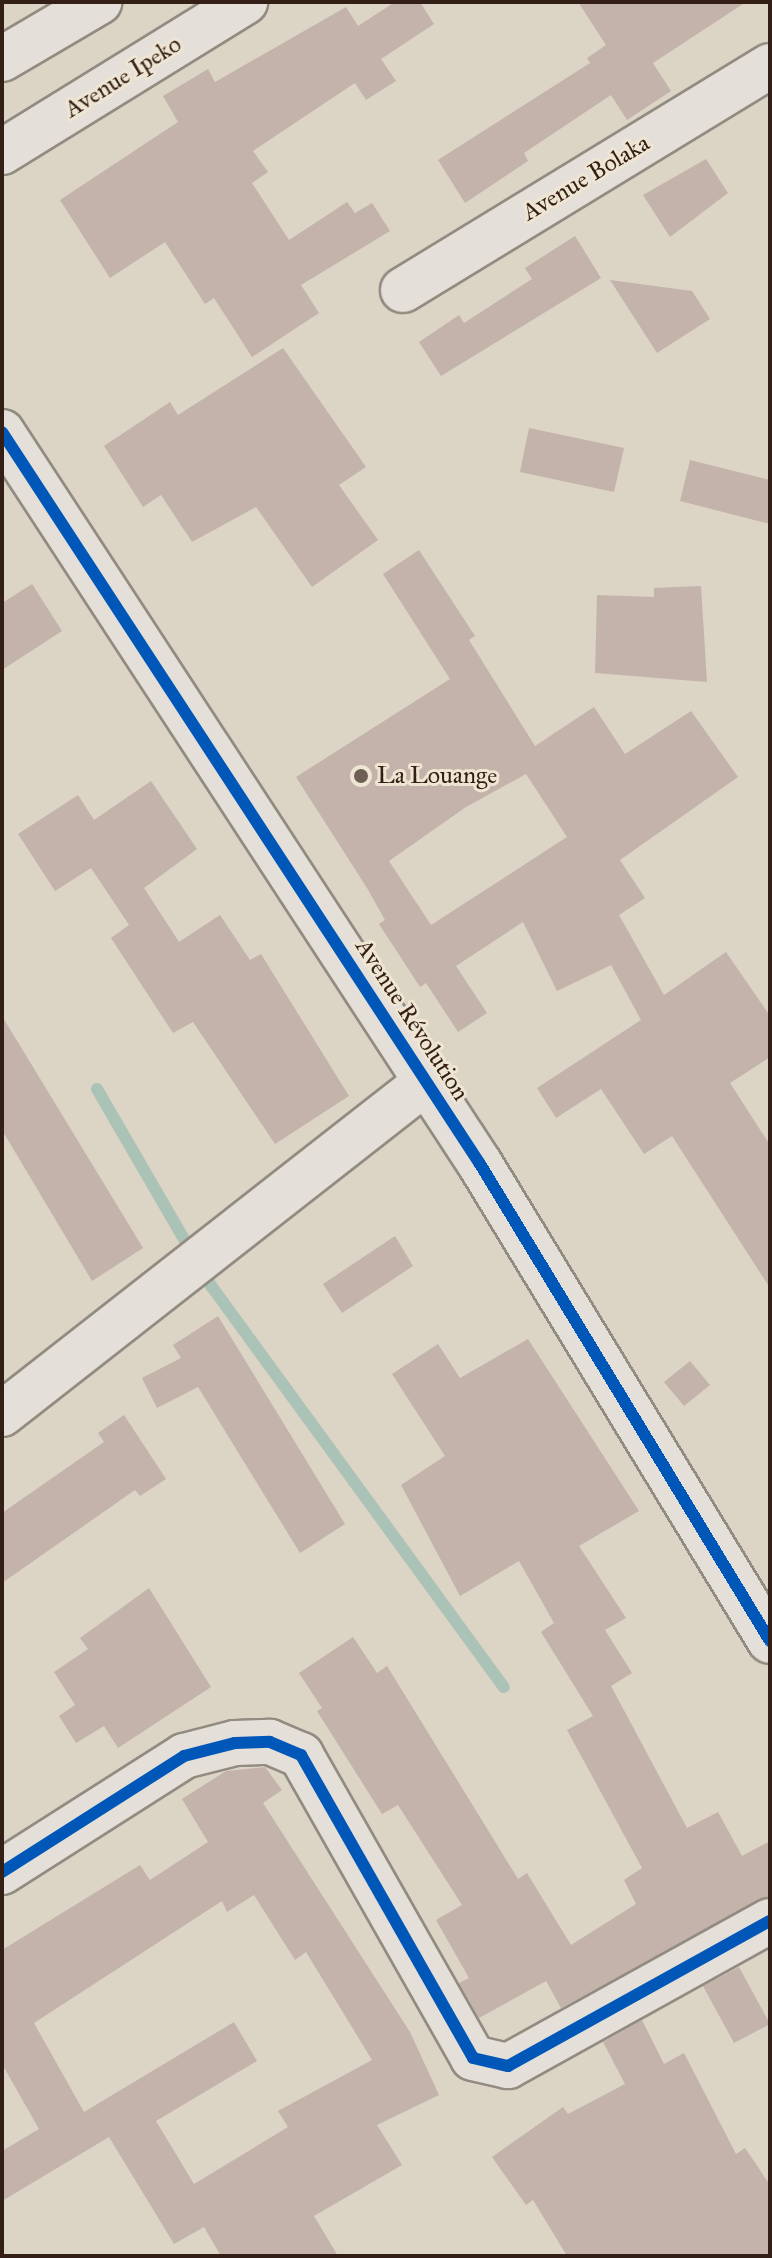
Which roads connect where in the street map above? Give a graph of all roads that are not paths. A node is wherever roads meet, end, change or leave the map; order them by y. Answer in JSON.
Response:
{"nodes":[{"id":1,"x":99,"y":2,"type":"edge"},
{"id":2,"x":245,"y":2,"type":"edge"},
{"id":3,"x":2,"y":59,"type":"edge"},
{"id":4,"x":770,"y":66,"type":"edge"},
{"id":5,"x":2,"y":152,"type":"edge"},
{"id":6,"x":403,"y":290,"type":"dead end"},
{"id":7,"x":2,"y":432,"type":"edge"},
{"id":8,"x":426,"y":1082,"type":"junction"},
{"id":9,"x":4,"y":1407,"type":"edge"},
{"id":10,"x":770,"y":1641,"type":"edge"},
{"id":11,"x":2,"y":1872,"type":"edge"},
{"id":12,"x":770,"y":1921,"type":"edge"}],
"edges":[{"from":1,"to":3,"type":"street"},
{"from":2,"to":5,"type":"street","name":"Avenue Ipeko"},
{"from":4,"to":6,"type":"street","name":"Avenue Bolaka"},
{"from":7,"to":8,"type":"street","name":"Avenue Révolution"},
{"from":8,"to":9,"type":"street"},
{"from":8,"to":10,"type":"street","name":"Avenue Révolution"},
{"from":11,"to":12,"type":"street"}]}
